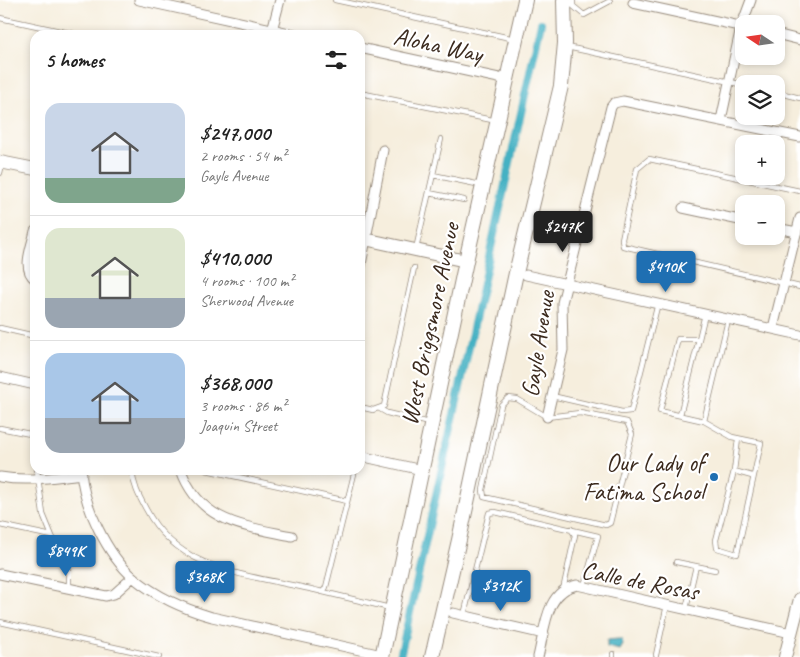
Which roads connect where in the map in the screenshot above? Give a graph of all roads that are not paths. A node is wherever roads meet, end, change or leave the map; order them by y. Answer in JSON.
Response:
{"nodes":[{"id":1,"x":140,"y":0,"type":"edge"},
{"id":2,"x":280,"y":0,"type":"edge"},
{"id":3,"x":335,"y":0,"type":"edge"},
{"id":4,"x":525,"y":0,"type":"edge"},
{"id":5,"x":564,"y":0,"type":"edge"},
{"id":6,"x":573,"y":0,"type":"edge"},
{"id":7,"x":751,"y":0,"type":"edge"},
{"id":8,"x":610,"y":1,"type":"edge"},
{"id":9,"x":634,"y":1,"type":"edge"},
{"id":10,"x":747,"y":15,"type":"edge"},
{"id":11,"x":0,"y":18,"type":"edge"},
{"id":12,"x":735,"y":25,"type":"edge"},
{"id":13,"x":56,"y":30,"type":"edge"},
{"id":14,"x":264,"y":30,"type":"edge"},
{"id":15,"x":272,"y":30,"type":"edge"},
{"id":16,"x":785,"y":36,"type":"edge"},
{"id":17,"x":517,"y":40,"type":"junction"},
{"id":18,"x":800,"y":40,"type":"edge"},
{"id":19,"x":565,"y":46,"type":"junction"},
{"id":20,"x":365,"y":49,"type":"edge"},
{"id":21,"x":735,"y":61,"type":"edge"},
{"id":22,"x":508,"y":80,"type":"junction"},
{"id":23,"x":730,"y":82,"type":"junction"},
{"id":24,"x":735,"y":83,"type":"edge"},
{"id":25,"x":365,"y":94,"type":"edge"},
{"id":26,"x":785,"y":94,"type":"edge"},
{"id":27,"x":800,"y":98,"type":"edge"},
{"id":28,"x":721,"y":120,"type":"junction"},
{"id":29,"x":498,"y":122,"type":"junction"},
{"id":30,"x":800,"y":137,"type":"edge"},
{"id":31,"x":441,"y":139,"type":"dead end"},
{"id":32,"x":383,"y":150,"type":"dead end"},
{"id":33,"x":1,"y":166,"type":"edge"},
{"id":34,"x":30,"y":169,"type":"edge"},
{"id":35,"x":433,"y":175,"type":"junction"},
{"id":36,"x":483,"y":186,"type":"junction"},
{"id":37,"x":800,"y":191,"type":"edge"},
{"id":38,"x":429,"y":193,"type":"junction"},
{"id":39,"x":464,"y":200,"type":"dead end"},
{"id":40,"x":683,"y":208,"type":"dead end"},
{"id":41,"x":800,"y":218,"type":"edge"},
{"id":42,"x":735,"y":219,"type":"edge"},
{"id":43,"x":365,"y":229,"type":"edge"},
{"id":44,"x":785,"y":230,"type":"edge"},
{"id":45,"x":796,"y":232,"type":"junction"},
{"id":46,"x":365,"y":238,"type":"edge"},
{"id":47,"x":416,"y":250,"type":"junction"},
{"id":48,"x":30,"y":255,"type":"edge"},
{"id":49,"x":466,"y":261,"type":"junction"},
{"id":50,"x":414,"y":268,"type":"dead end"},
{"id":51,"x":30,"y":274,"type":"edge"},
{"id":52,"x":526,"y":275,"type":"dead end"},
{"id":53,"x":568,"y":284,"type":"junction"},
{"id":54,"x":784,"y":284,"type":"junction"},
{"id":55,"x":800,"y":287,"type":"edge"},
{"id":56,"x":658,"y":303,"type":"junction"},
{"id":57,"x":706,"y":313,"type":"junction"},
{"id":58,"x":728,"y":318,"type":"junction"},
{"id":59,"x":0,"y":328,"type":"edge"},
{"id":60,"x":773,"y":328,"type":"junction"},
{"id":61,"x":30,"y":335,"type":"edge"},
{"id":62,"x":800,"y":335,"type":"edge"},
{"id":63,"x":699,"y":339,"type":"junction"},
{"id":64,"x":0,"y":377,"type":"edge"},
{"id":65,"x":30,"y":384,"type":"edge"},
{"id":66,"x":552,"y":396,"type":"junction"},
{"id":67,"x":365,"y":408,"type":"edge"},
{"id":68,"x":380,"y":409,"type":"junction"},
{"id":69,"x":680,"y":415,"type":"junction"},
{"id":70,"x":546,"y":417,"type":"junction"},
{"id":71,"x":704,"y":421,"type":"junction"},
{"id":72,"x":432,"y":423,"type":"junction"},
{"id":73,"x":0,"y":428,"type":"edge"},
{"id":74,"x":30,"y":434,"type":"edge"},
{"id":75,"x":738,"y":439,"type":"junction"},
{"id":76,"x":365,"y":457,"type":"edge"},
{"id":77,"x":422,"y":470,"type":"junction"},
{"id":78,"x":734,"y":471,"type":"junction"},
{"id":79,"x":38,"y":475,"type":"edge"},
{"id":80,"x":82,"y":475,"type":"edge"},
{"id":81,"x":132,"y":475,"type":"edge"},
{"id":82,"x":184,"y":475,"type":"edge"},
{"id":83,"x":229,"y":475,"type":"edge"},
{"id":84,"x":354,"y":475,"type":"edge"},
{"id":85,"x":752,"y":476,"type":"junction"},
{"id":86,"x":0,"y":477,"type":"edge"},
{"id":87,"x":348,"y":501,"type":"junction"},
{"id":88,"x":0,"y":525,"type":"edge"},
{"id":89,"x":570,"y":529,"type":"junction"},
{"id":90,"x":52,"y":536,"type":"junction"},
{"id":91,"x":292,"y":536,"type":"dead end"},
{"id":92,"x":676,"y":562,"type":"dead end"},
{"id":93,"x":696,"y":566,"type":"junction"},
{"id":94,"x":715,"y":570,"type":"dead end"},
{"id":95,"x":0,"y":574,"type":"edge"},
{"id":96,"x":133,"y":577,"type":"junction"},
{"id":97,"x":584,"y":586,"type":"junction"},
{"id":98,"x":69,"y":590,"type":"junction"},
{"id":99,"x":563,"y":590,"type":"junction"},
{"id":100,"x":323,"y":592,"type":"junction"},
{"id":101,"x":800,"y":599,"type":"edge"},
{"id":102,"x":667,"y":605,"type":"junction"},
{"id":103,"x":392,"y":608,"type":"junction"},
{"id":104,"x":686,"y":609,"type":"junction"},
{"id":105,"x":454,"y":613,"type":"dead end"},
{"id":106,"x":464,"y":615,"type":"junction"},
{"id":107,"x":0,"y":622,"type":"edge"},
{"id":108,"x":791,"y":633,"type":"junction"},
{"id":109,"x":544,"y":634,"type":"junction"},
{"id":110,"x":382,"y":656,"type":"edge"},
{"id":111,"x":656,"y":656,"type":"dead end"},
{"id":112,"x":159,"y":657,"type":"edge"},
{"id":113,"x":432,"y":657,"type":"edge"},
{"id":114,"x":538,"y":657,"type":"edge"},
{"id":115,"x":785,"y":657,"type":"edge"}],
"edges":[{"from":1,"to":14,"type":"street"},
{"from":2,"to":15,"type":"street"},
{"from":3,"to":17,"type":"lane"},
{"from":4,"to":17,"type":"main road","name":"West Briggsmore Avenue"},
{"from":5,"to":19,"type":"main road"},
{"from":6,"to":8,"type":"lane"},
{"from":7,"to":10,"type":"street"},
{"from":9,"to":12,"type":"street"},
{"from":11,"to":13,"type":"lane"},
{"from":16,"to":18,"type":"street"},
{"from":17,"to":22,"type":"main road","name":"West Briggsmore Avenue"},
{"from":19,"to":23,"type":"lane"},
{"from":19,"to":113,"type":"main road"},
{"from":20,"to":22,"type":"street","name":"Aloha Way"},
{"from":21,"to":23,"type":"street"},
{"from":22,"to":29,"type":"main road","name":"West Briggsmore Avenue"},
{"from":23,"to":24,"type":"lane"},
{"from":23,"to":28,"type":"street"},
{"from":25,"to":29,"type":"lane"},
{"from":26,"to":27,"type":"lane"},
{"from":28,"to":30,"type":"street"},
{"from":28,"to":53,"type":"street","name":"Gayle Avenue"},
{"from":29,"to":36,"type":"main road","name":"West Briggsmore Avenue"},
{"from":31,"to":35,"type":"lane"},
{"from":32,"to":43,"type":"street"},
{"from":33,"to":34,"type":"street"},
{"from":35,"to":36,"type":"lane"},
{"from":35,"to":38,"type":"lane"},
{"from":36,"to":49,"type":"main road","name":"West Briggsmore Avenue"},
{"from":37,"to":54,"type":"lane"},
{"from":38,"to":39,"type":"lane"},
{"from":38,"to":47,"type":"lane"},
{"from":40,"to":42,"type":"street"},
{"from":41,"to":45,"type":"street"},
{"from":44,"to":45,"type":"street"},
{"from":45,"to":54,"type":"street"},
{"from":46,"to":47,"type":"street"},
{"from":47,"to":49,"type":"street"},
{"from":48,"to":51,"type":"street"},
{"from":49,"to":72,"type":"main road","name":"West Briggsmore Avenue"},
{"from":50,"to":68,"type":"lane"},
{"from":52,"to":53,"type":"street"},
{"from":53,"to":56,"type":"street"},
{"from":53,"to":66,"type":"street","name":"Gayle Avenue"},
{"from":54,"to":55,"type":"lane"},
{"from":54,"to":60,"type":"street"},
{"from":56,"to":57,"type":"street"},
{"from":56,"to":66,"type":"lane"},
{"from":57,"to":58,"type":"street"},
{"from":57,"to":63,"type":"lane"},
{"from":58,"to":60,"type":"street"},
{"from":58,"to":71,"type":"lane"},
{"from":59,"to":61,"type":"lane"},
{"from":60,"to":62,"type":"street"},
{"from":63,"to":69,"type":"lane"},
{"from":63,"to":69,"type":"lane"},
{"from":64,"to":65,"type":"street"},
{"from":66,"to":70,"type":"street","name":"Gayle Avenue"},
{"from":67,"to":68,"type":"lane"},
{"from":68,"to":72,"type":"lane"},
{"from":69,"to":71,"type":"lane"},
{"from":70,"to":70,"type":"lane"},
{"from":71,"to":75,"type":"lane"},
{"from":72,"to":77,"type":"main road","name":"West Briggsmore Avenue"},
{"from":73,"to":74,"type":"lane"},
{"from":75,"to":78,"type":"lane"},
{"from":75,"to":85,"type":"lane"},
{"from":76,"to":77,"type":"street"},
{"from":77,"to":103,"type":"main road","name":"West Briggsmore Avenue"},
{"from":78,"to":85,"type":"lane"},
{"from":78,"to":85,"type":"lane"},
{"from":79,"to":86,"type":"street"},
{"from":79,"to":90,"type":"lane"},
{"from":80,"to":96,"type":"street"},
{"from":81,"to":100,"type":"lane"},
{"from":82,"to":91,"type":"street"},
{"from":83,"to":87,"type":"lane"},
{"from":84,"to":87,"type":"lane"},
{"from":87,"to":100,"type":"lane"},
{"from":88,"to":90,"type":"lane"},
{"from":89,"to":97,"type":"lane"},
{"from":89,"to":99,"type":"lane"},
{"from":89,"to":106,"type":"lane"},
{"from":90,"to":98,"type":"lane"},
{"from":92,"to":93,"type":"lane"},
{"from":93,"to":94,"type":"lane"},
{"from":93,"to":104,"type":"lane"},
{"from":95,"to":98,"type":"street"},
{"from":96,"to":98,"type":"street"},
{"from":96,"to":110,"type":"street"},
{"from":97,"to":99,"type":"street","name":"Calle de Rosas"},
{"from":97,"to":102,"type":"street","name":"Calle de Rosas"},
{"from":99,"to":109,"type":"street","name":"Calle de Rosas"},
{"from":100,"to":103,"type":"lane"},
{"from":101,"to":108,"type":"street"},
{"from":102,"to":104,"type":"street","name":"Calle de Rosas"},
{"from":102,"to":111,"type":"lane"},
{"from":103,"to":110,"type":"main road","name":"West Briggsmore Avenue"},
{"from":104,"to":108,"type":"street","name":"Calle de Rosas"},
{"from":105,"to":106,"type":"street"},
{"from":106,"to":109,"type":"street"},
{"from":107,"to":112,"type":"lane"},
{"from":108,"to":115,"type":"street"},
{"from":109,"to":114,"type":"street","name":"Calle de Rosas"}]}
